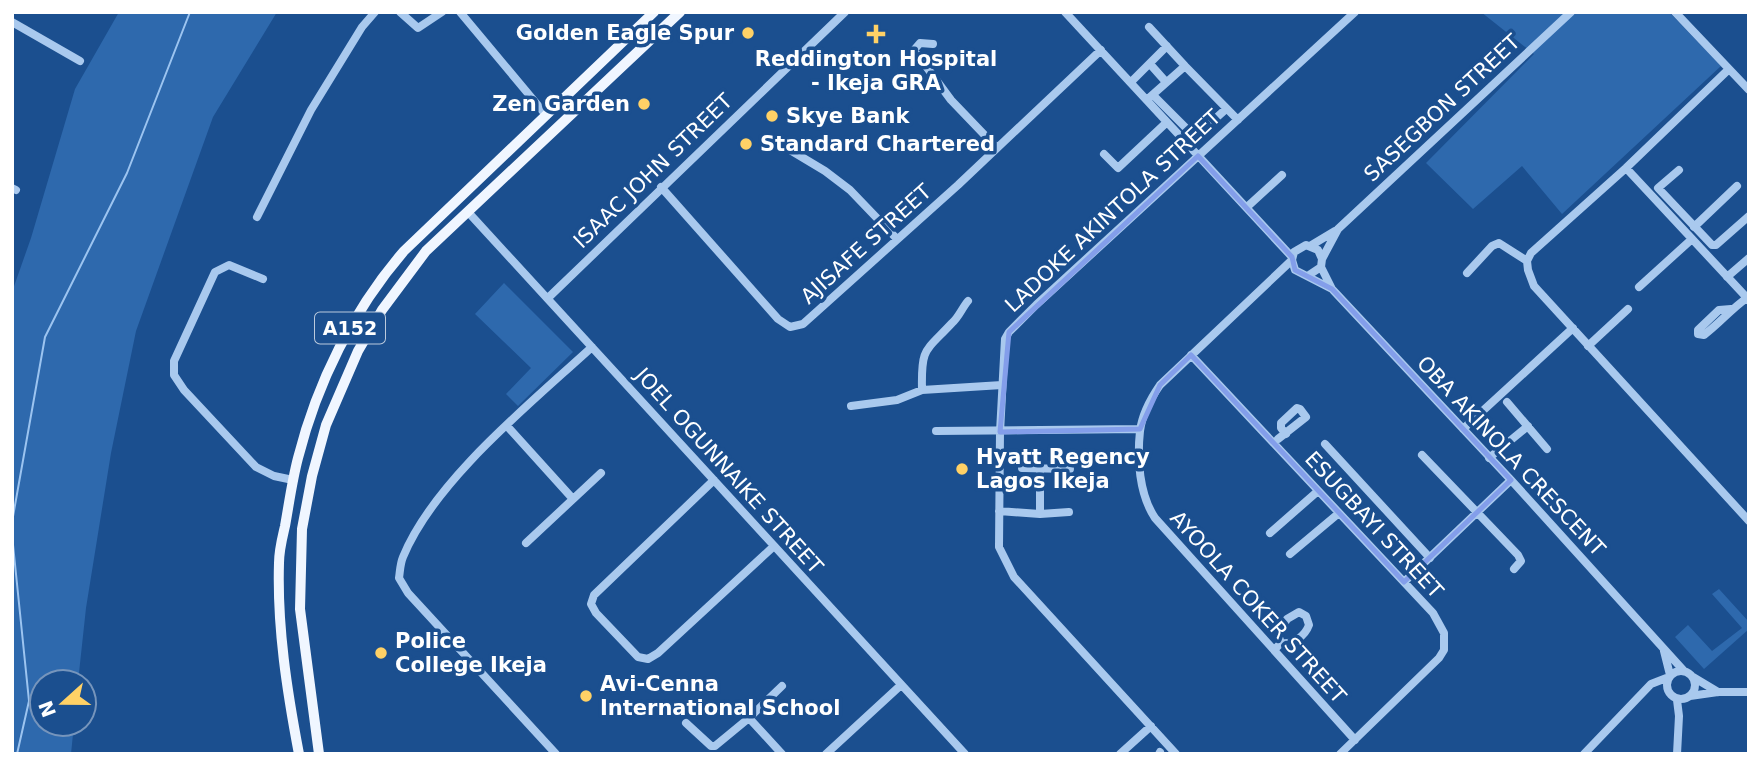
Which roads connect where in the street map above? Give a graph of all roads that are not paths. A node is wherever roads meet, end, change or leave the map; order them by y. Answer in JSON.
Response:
{"nodes":[{"id":1,"x":375,"y":12,"type":"edge"},
{"id":2,"x":400,"y":12,"type":"edge"},
{"id":3,"x":442,"y":12,"type":"edge"},
{"id":4,"x":460,"y":12,"type":"edge"},
{"id":5,"x":654,"y":12,"type":"edge"},
{"id":6,"x":680,"y":12,"type":"edge"},
{"id":7,"x":845,"y":12,"type":"edge"},
{"id":8,"x":1065,"y":12,"type":"edge"},
{"id":9,"x":1355,"y":12,"type":"edge"},
{"id":10,"x":1571,"y":12,"type":"edge"},
{"id":11,"x":1675,"y":12,"type":"edge"},
{"id":12,"x":12,"y":22,"type":"edge"},
{"id":13,"x":1149,"y":27,"type":"dead end"},
{"id":14,"x":933,"y":44,"type":"dead end"},
{"id":15,"x":1167,"y":46,"type":"junction"},
{"id":16,"x":1101,"y":50,"type":"junction"},
{"id":17,"x":80,"y":61,"type":"dead end"},
{"id":18,"x":1150,"y":64,"type":"junction"},
{"id":19,"x":1185,"y":66,"type":"junction"},
{"id":20,"x":1729,"y":69,"type":"junction"},
{"id":21,"x":1131,"y":82,"type":"junction"},
{"id":22,"x":1166,"y":82,"type":"junction"},
{"id":23,"x":1749,"y":90,"type":"edge"},
{"id":24,"x":1226,"y":109,"type":"junction"},
{"id":25,"x":546,"y":115,"type":"junction"},
{"id":26,"x":1238,"y":120,"type":"junction"},
{"id":27,"x":1167,"y":123,"type":"junction"},
{"id":28,"x":997,"y":148,"type":"junction"},
{"id":29,"x":790,"y":150,"type":"dead end"},
{"id":30,"x":1104,"y":155,"type":"dead end"},
{"id":31,"x":1198,"y":156,"type":"junction"},
{"id":32,"x":1626,"y":168,"type":"junction"},
{"id":33,"x":1679,"y":170,"type":"dead end"},
{"id":34,"x":1282,"y":175,"type":"dead end"},
{"id":35,"x":1737,"y":186,"type":"dead end"},
{"id":36,"x":661,"y":187,"type":"junction"},
{"id":37,"x":1247,"y":207,"type":"junction"},
{"id":38,"x":1672,"y":210,"type":"junction"},
{"id":39,"x":468,"y":212,"type":"junction"},
{"id":40,"x":1749,"y":216,"type":"edge"},
{"id":41,"x":257,"y":217,"type":"dead end"},
{"id":42,"x":1694,"y":227,"type":"junction"},
{"id":43,"x":1338,"y":229,"type":"junction"},
{"id":44,"x":897,"y":239,"type":"junction"},
{"id":45,"x":1692,"y":239,"type":"junction"},
{"id":46,"x":1277,"y":241,"type":"junction"},
{"id":47,"x":1306,"y":246,"type":"junction"},
{"id":48,"x":1292,"y":258,"type":"junction"},
{"id":49,"x":1749,"y":258,"type":"edge"},
{"id":50,"x":1527,"y":261,"type":"junction"},
{"id":51,"x":1321,"y":263,"type":"junction"},
{"id":52,"x":1467,"y":274,"type":"dead end"},
{"id":53,"x":1309,"y":275,"type":"junction"},
{"id":54,"x":1727,"y":277,"type":"junction"},
{"id":55,"x":263,"y":279,"type":"dead end"},
{"id":56,"x":1639,"y":287,"type":"dead end"},
{"id":57,"x":1332,"y":289,"type":"junction"},
{"id":58,"x":548,"y":298,"type":"junction"},
{"id":59,"x":1748,"y":299,"type":"edge"},
{"id":60,"x":968,"y":301,"type":"dead end"},
{"id":61,"x":1628,"y":309,"type":"dead end"},
{"id":62,"x":1731,"y":309,"type":"dead end"},
{"id":63,"x":1573,"y":328,"type":"junction"},
{"id":64,"x":1588,"y":346,"type":"junction"},
{"id":65,"x":592,"y":347,"type":"junction"},
{"id":66,"x":1191,"y":355,"type":"junction"},
{"id":67,"x":1002,"y":386,"type":"junction"},
{"id":68,"x":922,"y":390,"type":"junction"},
{"id":69,"x":1507,"y":402,"type":"dead end"},
{"id":70,"x":851,"y":406,"type":"dead end"},
{"id":71,"x":507,"y":426,"type":"junction"},
{"id":72,"x":1528,"y":426,"type":"junction"},
{"id":73,"x":1140,"y":429,"type":"junction"},
{"id":74,"x":1463,"y":429,"type":"junction"},
{"id":75,"x":936,"y":431,"type":"dead end"},
{"id":76,"x":1000,"y":432,"type":"junction"},
{"id":77,"x":1286,"y":434,"type":"dead end"},
{"id":78,"x":1278,"y":439,"type":"dead end"},
{"id":79,"x":1325,"y":444,"type":"dead end"},
{"id":80,"x":1547,"y":449,"type":"dead end"},
{"id":81,"x":1422,"y":455,"type":"dead end"},
{"id":82,"x":1489,"y":458,"type":"junction"},
{"id":83,"x":1022,"y":468,"type":"dead end"},
{"id":84,"x":1040,"y":468,"type":"junction"},
{"id":85,"x":1070,"y":469,"type":"dead end"},
{"id":86,"x":601,"y":473,"type":"dead end"},
{"id":87,"x":293,"y":480,"type":"junction"},
{"id":88,"x":714,"y":480,"type":"junction"},
{"id":89,"x":1511,"y":480,"type":"junction"},
{"id":90,"x":1318,"y":491,"type":"junction"},
{"id":91,"x":573,"y":499,"type":"junction"},
{"id":92,"x":999,"y":511,"type":"junction"},
{"id":93,"x":1069,"y":512,"type":"dead end"},
{"id":94,"x":1339,"y":513,"type":"junction"},
{"id":95,"x":1477,"y":513,"type":"junction"},
{"id":96,"x":1040,"y":514,"type":"junction"},
{"id":97,"x":1749,"y":521,"type":"edge"},
{"id":98,"x":1270,"y":533,"type":"dead end"},
{"id":99,"x":526,"y":543,"type":"dead end"},
{"id":100,"x":774,"y":546,"type":"junction"},
{"id":101,"x":1290,"y":554,"type":"dead end"},
{"id":102,"x":1430,"y":558,"type":"junction"},
{"id":103,"x":1514,"y":569,"type":"dead end"},
{"id":104,"x":1404,"y":582,"type":"junction"},
{"id":105,"x":1281,"y":643,"type":"dead end"},
{"id":106,"x":1663,"y":648,"type":"junction"},
{"id":107,"x":1273,"y":650,"type":"junction"},
{"id":108,"x":1687,"y":673,"type":"junction"},
{"id":109,"x":1670,"y":676,"type":"junction"},
{"id":110,"x":901,"y":685,"type":"junction"},
{"id":111,"x":782,"y":686,"type":"dead end"},
{"id":112,"x":1646,"y":691,"type":"junction"},
{"id":113,"x":1667,"y":691,"type":"junction"},
{"id":114,"x":1718,"y":692,"type":"junction"},
{"id":115,"x":1749,"y":692,"type":"edge"},
{"id":116,"x":1689,"y":697,"type":"junction"},
{"id":117,"x":1677,"y":700,"type":"junction"},
{"id":118,"x":1679,"y":716,"type":"junction"},
{"id":119,"x":749,"y":718,"type":"junction"},
{"id":120,"x":686,"y":723,"type":"dead end"},
{"id":121,"x":1151,"y":726,"type":"junction"},
{"id":122,"x":315,"y":727,"type":"junction"},
{"id":123,"x":295,"y":732,"type":"junction"},
{"id":124,"x":1355,"y":740,"type":"junction"},
{"id":125,"x":1123,"y":753,"type":"edge"},
{"id":126,"x":299,"y":754,"type":"edge"},
{"id":127,"x":305,"y":754,"type":"edge"},
{"id":128,"x":317,"y":754,"type":"edge"},
{"id":129,"x":556,"y":754,"type":"edge"},
{"id":130,"x":782,"y":754,"type":"edge"},
{"id":131,"x":826,"y":754,"type":"edge"},
{"id":132,"x":965,"y":754,"type":"edge"},
{"id":133,"x":1176,"y":754,"type":"edge"},
{"id":134,"x":1339,"y":754,"type":"edge"},
{"id":135,"x":1584,"y":754,"type":"edge"},
{"id":136,"x":1677,"y":754,"type":"edge"}],
"edges":[{"from":1,"to":41,"type":"street"},
{"from":2,"to":3,"type":"street"},
{"from":4,"to":25,"type":"street"},
{"from":5,"to":25,"type":"main road","number":"A152"},
{"from":6,"to":39,"type":"main road","number":"A152"},
{"from":7,"to":36,"type":"street","name":"ISAAC JOHN STREET"},
{"from":8,"to":16,"type":"street"},
{"from":9,"to":26,"type":"street","name":"LADOKE AKINTOLA STREET"},
{"from":10,"to":43,"type":"street","name":"SASEGBON STREET"},
{"from":11,"to":20,"type":"street"},
{"from":12,"to":17,"type":"street"},
{"from":13,"to":15,"type":"street"},
{"from":14,"to":28,"type":"street"},
{"from":15,"to":18,"type":"street"},
{"from":15,"to":19,"type":"street"},
{"from":16,"to":21,"type":"street"},
{"from":16,"to":28,"type":"street","name":"AJISAFE STREET"},
{"from":18,"to":21,"type":"street"},
{"from":18,"to":22,"type":"street"},
{"from":19,"to":22,"type":"street"},
{"from":19,"to":24,"type":"street"},
{"from":20,"to":23,"type":"street"},
{"from":20,"to":32,"type":"street"},
{"from":21,"to":27,"type":"street"},
{"from":22,"to":24,"type":"street"},
{"from":24,"to":26,"type":"street"},
{"from":25,"to":87,"type":"main road","number":"A152"},
{"from":26,"to":31,"type":"street","name":"LADOKE AKINTOLA STREET"},
{"from":27,"to":30,"type":"street"},
{"from":27,"to":31,"type":"street"},
{"from":28,"to":44,"type":"street","name":"AJISAFE STREET"},
{"from":29,"to":44,"type":"street"},
{"from":31,"to":37,"type":"street"},
{"from":31,"to":67,"type":"street","name":"LADOKE AKINTOLA STREET"},
{"from":32,"to":38,"type":"street"},
{"from":32,"to":50,"type":"street"},
{"from":33,"to":38,"type":"street"},
{"from":34,"to":37,"type":"street"},
{"from":35,"to":42,"type":"street"},
{"from":36,"to":44,"type":"street","name":"AJISAFE STREET"},
{"from":36,"to":58,"type":"street","name":"ISAAC JOHN STREET"},
{"from":37,"to":46,"type":"street"},
{"from":38,"to":42,"type":"street"},
{"from":38,"to":45,"type":"street"},
{"from":39,"to":58,"type":"street","name":"JOEL OGUNNAIKE STREET"},
{"from":39,"to":122,"type":"main road","number":"A152"},
{"from":40,"to":42,"type":"street"},
{"from":43,"to":47,"type":"street","name":"SASEGBON STREET"},
{"from":43,"to":51,"type":"street","name":"SASEGBON STREET"},
{"from":45,"to":54,"type":"street"},
{"from":45,"to":56,"type":"street"},
{"from":46,"to":47,"type":"street"},
{"from":46,"to":48,"type":"street"},
{"from":47,"to":48,"type":"street"},
{"from":47,"to":51,"type":"street"},
{"from":48,"to":53,"type":"street"},
{"from":48,"to":66,"type":"street","name":"AYOOLA COKER STREET"},
{"from":49,"to":54,"type":"street"},
{"from":50,"to":52,"type":"street"},
{"from":50,"to":63,"type":"street"},
{"from":51,"to":53,"type":"street"},
{"from":51,"to":57,"type":"street"},
{"from":53,"to":57,"type":"street"},
{"from":54,"to":59,"type":"street"},
{"from":55,"to":87,"type":"street"},
{"from":57,"to":74,"type":"street","name":"OBA AKINOLA CRESCENT"},
{"from":58,"to":65,"type":"street","name":"JOEL OGUNNAIKE STREET"},
{"from":59,"to":62,"type":"street"},
{"from":60,"to":68,"type":"street"},
{"from":61,"to":64,"type":"street"},
{"from":63,"to":64,"type":"street"},
{"from":63,"to":74,"type":"street"},
{"from":64,"to":97,"type":"street"},
{"from":65,"to":71,"type":"street"},
{"from":65,"to":88,"type":"street","name":"JOEL OGUNNAIKE STREET"},
{"from":66,"to":73,"type":"street","name":"AYOOLA COKER STREET"},
{"from":66,"to":90,"type":"street","name":"ESUGBAYI STREET"},
{"from":67,"to":68,"type":"street"},
{"from":67,"to":76,"type":"street","name":"LADOKE AKINTOLA STREET"},
{"from":68,"to":70,"type":"street"},
{"from":69,"to":72,"type":"street"},
{"from":71,"to":91,"type":"street"},
{"from":71,"to":129,"type":"street"},
{"from":72,"to":80,"type":"street"},
{"from":72,"to":82,"type":"street"},
{"from":73,"to":76,"type":"street"},
{"from":73,"to":107,"type":"street","name":"AYOOLA COKER STREET"},
{"from":74,"to":82,"type":"street","name":"OBA AKINOLA CRESCENT"},
{"from":75,"to":76,"type":"street"},
{"from":76,"to":92,"type":"street","name":"LADOKE AKINTOLA STREET"},
{"from":77,"to":78,"type":"street"},
{"from":79,"to":102,"type":"street"},
{"from":81,"to":95,"type":"street"},
{"from":82,"to":89,"type":"street","name":"OBA AKINOLA CRESCENT"},
{"from":83,"to":84,"type":"street"},
{"from":84,"to":85,"type":"street"},
{"from":84,"to":96,"type":"street"},
{"from":86,"to":91,"type":"street"},
{"from":87,"to":123,"type":"main road","number":"A152"},
{"from":88,"to":100,"type":"street","name":"JOEL OGUNNAIKE STREET"},
{"from":88,"to":100,"type":"street"},
{"from":89,"to":95,"type":"street"},
{"from":89,"to":106,"type":"street","name":"OBA AKINOLA CRESCENT"},
{"from":90,"to":94,"type":"street","name":"ESUGBAYI STREET"},
{"from":90,"to":98,"type":"street"},
{"from":91,"to":99,"type":"street"},
{"from":92,"to":96,"type":"street"},
{"from":92,"to":121,"type":"street","name":"LADOKE AKINTOLA STREET"},
{"from":93,"to":96,"type":"street"},
{"from":94,"to":101,"type":"street"},
{"from":94,"to":104,"type":"street","name":"ESUGBAYI STREET"},
{"from":95,"to":102,"type":"street"},
{"from":95,"to":103,"type":"street"},
{"from":100,"to":110,"type":"street","name":"JOEL OGUNNAIKE STREET"},
{"from":102,"to":104,"type":"street"},
{"from":104,"to":124,"type":"street","name":"ESUGBAYI STREET"},
{"from":105,"to":107,"type":"street"},
{"from":106,"to":108,"type":"street","name":"OBA AKINOLA CRESCENT"},
{"from":106,"to":109,"type":"street","name":"OBA AKINOLA CRESCENT"},
{"from":107,"to":124,"type":"street","name":"AYOOLA COKER STREET"},
{"from":108,"to":109,"type":"street"},
{"from":108,"to":114,"type":"street","name":"OBA AKINOLA CRESCENT"},
{"from":108,"to":116,"type":"street"},
{"from":109,"to":112,"type":"street"},
{"from":109,"to":113,"type":"street"},
{"from":110,"to":131,"type":"street"},
{"from":110,"to":132,"type":"street","name":"JOEL OGUNNAIKE STREET"},
{"from":111,"to":119,"type":"street"},
{"from":112,"to":113,"type":"street"},
{"from":112,"to":135,"type":"street"},
{"from":113,"to":117,"type":"street"},
{"from":114,"to":115,"type":"street"},
{"from":114,"to":116,"type":"street"},
{"from":116,"to":117,"type":"street"},
{"from":116,"to":118,"type":"street"},
{"from":117,"to":118,"type":"street"},
{"from":118,"to":136,"type":"street"},
{"from":119,"to":120,"type":"street"},
{"from":119,"to":130,"type":"street"},
{"from":121,"to":125,"type":"street"},
{"from":121,"to":133,"type":"street","name":"LADOKE AKINTOLA STREET"},
{"from":122,"to":123,"type":"main road"},
{"from":122,"to":128,"type":"main road","number":"A152"},
{"from":123,"to":126,"type":"main road","number":"A152"},
{"from":124,"to":134,"type":"street","name":"ESUGBAYI STREET"},
{"from":127,"to":128,"type":"main road"}]}
